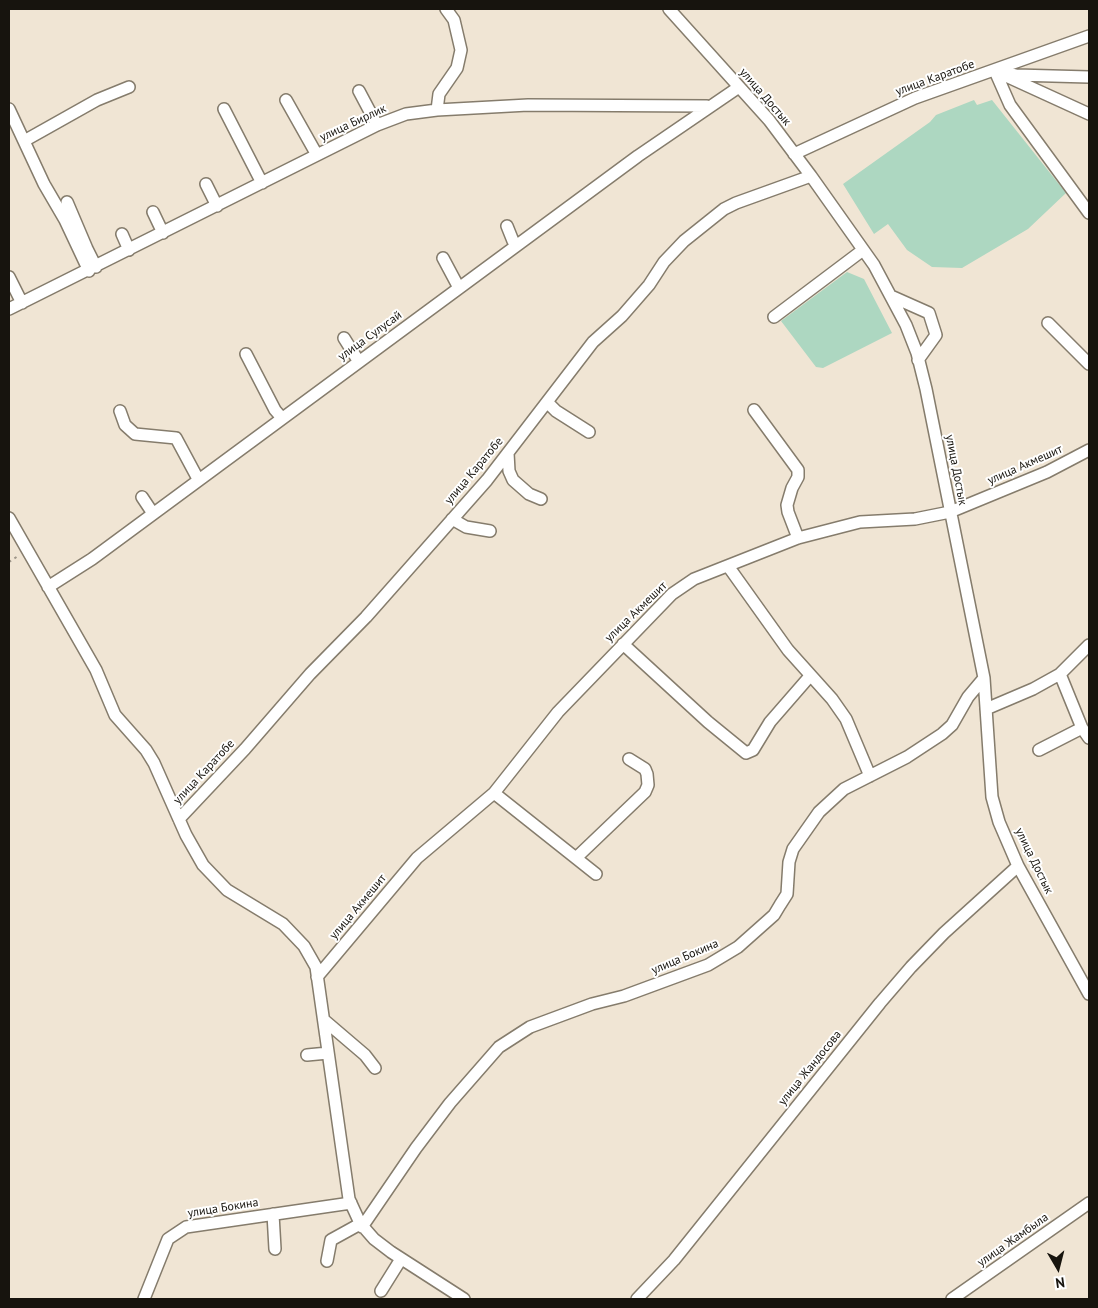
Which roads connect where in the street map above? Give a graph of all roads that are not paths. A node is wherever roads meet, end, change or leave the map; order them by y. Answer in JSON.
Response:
{"nodes":[{"id":1,"x":446,"y":9,"type":"edge"},
{"id":2,"x":669,"y":9,"type":"edge"},
{"id":3,"x":1087,"y":38,"type":"edge"},
{"id":4,"x":997,"y":71,"type":"junction"},
{"id":5,"x":1089,"y":78,"type":"edge"},
{"id":6,"x":129,"y":87,"type":"dead end"},
{"id":7,"x":739,"y":88,"type":"junction"},
{"id":8,"x":359,"y":90,"type":"dead end"},
{"id":9,"x":286,"y":100,"type":"dead end"},
{"id":10,"x":709,"y":106,"type":"junction"},
{"id":11,"x":9,"y":109,"type":"edge"},
{"id":12,"x":224,"y":109,"type":"dead end"},
{"id":13,"x":437,"y":110,"type":"junction"},
{"id":14,"x":1089,"y":114,"type":"edge"},
{"id":15,"x":376,"y":125,"type":"junction"},
{"id":16,"x":24,"y":141,"type":"junction"},
{"id":17,"x":794,"y":154,"type":"junction"},
{"id":18,"x":317,"y":155,"type":"junction"},
{"id":19,"x":811,"y":176,"type":"junction"},
{"id":20,"x":262,"y":183,"type":"junction"},
{"id":21,"x":206,"y":184,"type":"dead end"},
{"id":22,"x":68,"y":202,"type":"dead end"},
{"id":23,"x":217,"y":206,"type":"junction"},
{"id":24,"x":153,"y":212,"type":"dead end"},
{"id":25,"x":1089,"y":213,"type":"edge"},
{"id":26,"x":507,"y":226,"type":"dead end"},
{"id":27,"x":122,"y":234,"type":"dead end"},
{"id":28,"x":163,"y":234,"type":"junction"},
{"id":29,"x":517,"y":244,"type":"junction"},
{"id":30,"x":129,"y":250,"type":"junction"},
{"id":31,"x":863,"y":250,"type":"junction"},
{"id":32,"x":443,"y":258,"type":"dead end"},
{"id":33,"x":93,"y":269,"type":"junction"},
{"id":34,"x":9,"y":277,"type":"edge"},
{"id":35,"x":459,"y":288,"type":"junction"},
{"id":36,"x":893,"y":297,"type":"junction"},
{"id":37,"x":22,"y":303,"type":"junction"},
{"id":38,"x":9,"y":309,"type":"edge"},
{"id":39,"x":774,"y":317,"type":"dead end"},
{"id":40,"x":1048,"y":323,"type":"dead end"},
{"id":41,"x":344,"y":338,"type":"dead end"},
{"id":42,"x":246,"y":354,"type":"dead end"},
{"id":43,"x":918,"y":360,"type":"junction"},
{"id":44,"x":358,"y":362,"type":"junction"},
{"id":45,"x":1089,"y":364,"type":"edge"},
{"id":46,"x":547,"y":402,"type":"junction"},
{"id":47,"x":754,"y":410,"type":"dead end"},
{"id":48,"x":120,"y":411,"type":"dead end"},
{"id":49,"x":282,"y":418,"type":"junction"},
{"id":50,"x":589,"y":432,"type":"dead end"},
{"id":51,"x":1089,"y":450,"type":"edge"},
{"id":52,"x":508,"y":453,"type":"junction"},
{"id":53,"x":198,"y":479,"type":"junction"},
{"id":54,"x":142,"y":497,"type":"dead end"},
{"id":55,"x":541,"y":498,"type":"dead end"},
{"id":56,"x":152,"y":512,"type":"junction"},
{"id":57,"x":950,"y":512,"type":"junction"},
{"id":58,"x":9,"y":518,"type":"edge"},
{"id":59,"x":452,"y":520,"type":"junction"},
{"id":60,"x":490,"y":531,"type":"dead end"},
{"id":61,"x":798,"y":538,"type":"junction"},
{"id":62,"x":728,"y":566,"type":"junction"},
{"id":63,"x":48,"y":587,"type":"junction"},
{"id":64,"x":623,"y":644,"type":"junction"},
{"id":65,"x":1089,"y":645,"type":"edge"},
{"id":66,"x":1084,"y":654,"type":"edge"},
{"id":67,"x":1060,"y":674,"type":"junction"},
{"id":68,"x":810,"y":676,"type":"junction"},
{"id":69,"x":984,"y":678,"type":"junction"},
{"id":70,"x":986,"y":709,"type":"junction"},
{"id":71,"x":1082,"y":728,"type":"junction"},
{"id":72,"x":1089,"y":738,"type":"edge"},
{"id":73,"x":1039,"y":750,"type":"dead end"},
{"id":74,"x":629,"y":759,"type":"dead end"},
{"id":75,"x":870,"y":776,"type":"junction"},
{"id":76,"x":494,"y":793,"type":"junction"},
{"id":77,"x":179,"y":820,"type":"junction"},
{"id":78,"x":577,"y":857,"type":"junction"},
{"id":79,"x":1018,"y":866,"type":"junction"},
{"id":80,"x":596,"y":874,"type":"dead end"},
{"id":81,"x":318,"y":977,"type":"junction"},
{"id":82,"x":1089,"y":994,"type":"edge"},
{"id":83,"x":324,"y":1020,"type":"junction"},
{"id":84,"x":328,"y":1052,"type":"junction"},
{"id":85,"x":307,"y":1055,"type":"dead end"},
{"id":86,"x":375,"y":1068,"type":"dead end"},
{"id":87,"x":351,"y":1203,"type":"junction"},
{"id":88,"x":1089,"y":1203,"type":"edge"},
{"id":89,"x":273,"y":1214,"type":"junction"},
{"id":90,"x":361,"y":1226,"type":"junction"},
{"id":91,"x":276,"y":1249,"type":"dead end"},
{"id":92,"x":401,"y":1259,"type":"junction"},
{"id":93,"x":327,"y":1261,"type":"dead end"},
{"id":94,"x":381,"y":1291,"type":"dead end"},
{"id":95,"x":144,"y":1299,"type":"edge"},
{"id":96,"x":464,"y":1299,"type":"edge"},
{"id":97,"x":637,"y":1299,"type":"edge"},
{"id":98,"x":952,"y":1299,"type":"edge"}],
"edges":[{"from":1,"to":13,"type":"street"},
{"from":2,"to":7,"type":"street","name":"улица Достык"},
{"from":3,"to":4,"type":"street","name":"улица Каратобе"},
{"from":4,"to":5,"type":"street"},
{"from":4,"to":14,"type":"street"},
{"from":4,"to":17,"type":"street","name":"улица Каратобе"},
{"from":4,"to":25,"type":"street"},
{"from":6,"to":16,"type":"street"},
{"from":7,"to":10,"type":"street"},
{"from":7,"to":17,"type":"street","name":"улица Достык"},
{"from":8,"to":15,"type":"street"},
{"from":9,"to":18,"type":"street"},
{"from":10,"to":13,"type":"street","name":"улица Бирлик"},
{"from":10,"to":29,"type":"street","name":"улица Сулусай"},
{"from":11,"to":16,"type":"street"},
{"from":12,"to":20,"type":"street"},
{"from":13,"to":15,"type":"street","name":"улица Бирлик"},
{"from":15,"to":18,"type":"street","name":"улица Бирлик"},
{"from":16,"to":33,"type":"street"},
{"from":17,"to":19,"type":"street","name":"улица Достык"},
{"from":18,"to":20,"type":"street","name":"улица Бирлик"},
{"from":19,"to":31,"type":"street","name":"улица Достык"},
{"from":19,"to":46,"type":"street","name":"улица Каратобе"},
{"from":20,"to":23,"type":"street","name":"улица Бирлик"},
{"from":21,"to":23,"type":"street"},
{"from":22,"to":33,"type":"street"},
{"from":23,"to":28,"type":"street","name":"улица Бирлик"},
{"from":24,"to":28,"type":"street"},
{"from":26,"to":29,"type":"street"},
{"from":27,"to":30,"type":"street"},
{"from":28,"to":30,"type":"street","name":"улица Бирлик"},
{"from":29,"to":35,"type":"street","name":"улица Сулусай"},
{"from":30,"to":33,"type":"street","name":"улица Бирлик"},
{"from":31,"to":36,"type":"street","name":"улица Достык"},
{"from":31,"to":39,"type":"street"},
{"from":32,"to":35,"type":"street"},
{"from":33,"to":37,"type":"street","name":"улица Бирлик"},
{"from":34,"to":37,"type":"street"},
{"from":35,"to":44,"type":"street","name":"улица Сулусай"},
{"from":36,"to":43,"type":"street","name":"улица Достык"},
{"from":36,"to":43,"type":"street"},
{"from":37,"to":38,"type":"street","name":"улица Бирлик"},
{"from":40,"to":45,"type":"street"},
{"from":41,"to":44,"type":"street"},
{"from":42,"to":49,"type":"street"},
{"from":43,"to":57,"type":"street","name":"улица Достык"},
{"from":44,"to":49,"type":"street","name":"улица Сулусай"},
{"from":46,"to":50,"type":"street"},
{"from":46,"to":52,"type":"street","name":"улица Каратобе"},
{"from":47,"to":61,"type":"street"},
{"from":48,"to":53,"type":"street"},
{"from":49,"to":53,"type":"street","name":"улица Сулусай"},
{"from":51,"to":57,"type":"street","name":"улица Акмешит"},
{"from":52,"to":55,"type":"street"},
{"from":52,"to":59,"type":"street","name":"улица Каратобе"},
{"from":53,"to":56,"type":"street","name":"улица Сулусай"},
{"from":54,"to":56,"type":"street"},
{"from":56,"to":63,"type":"street","name":"улица Сулусай"},
{"from":57,"to":61,"type":"street","name":"улица Акмешит"},
{"from":57,"to":69,"type":"street","name":"улица Достык"},
{"from":58,"to":63,"type":"street"},
{"from":59,"to":60,"type":"street"},
{"from":59,"to":77,"type":"street","name":"улица Каратобе"},
{"from":61,"to":62,"type":"street","name":"улица Акмешит"},
{"from":62,"to":64,"type":"street","name":"улица Акмешит"},
{"from":62,"to":68,"type":"street"},
{"from":63,"to":77,"type":"street"},
{"from":64,"to":68,"type":"street"},
{"from":64,"to":76,"type":"street","name":"улица Акмешит"},
{"from":65,"to":66,"type":"street"},
{"from":66,"to":67,"type":"street"},
{"from":67,"to":70,"type":"street"},
{"from":67,"to":71,"type":"street"},
{"from":68,"to":75,"type":"street"},
{"from":69,"to":70,"type":"street","name":"улица Достык"},
{"from":69,"to":75,"type":"street","name":"улица Бокина"},
{"from":70,"to":79,"type":"street","name":"улица Достык"},
{"from":71,"to":72,"type":"street"},
{"from":71,"to":73,"type":"street"},
{"from":74,"to":78,"type":"street"},
{"from":75,"to":90,"type":"street","name":"улица Бокина"},
{"from":76,"to":78,"type":"street"},
{"from":76,"to":81,"type":"street","name":"улица Акмешит"},
{"from":77,"to":81,"type":"street"},
{"from":78,"to":80,"type":"street"},
{"from":79,"to":82,"type":"street","name":"улица Достык"},
{"from":79,"to":97,"type":"street","name":"улица Жандосова"},
{"from":81,"to":83,"type":"street"},
{"from":83,"to":84,"type":"street"},
{"from":83,"to":86,"type":"street"},
{"from":84,"to":85,"type":"street"},
{"from":84,"to":87,"type":"street"},
{"from":87,"to":89,"type":"street","name":"улица Бокина"},
{"from":87,"to":90,"type":"street"},
{"from":88,"to":98,"type":"street","name":"улица Жамбыла"},
{"from":89,"to":91,"type":"street"},
{"from":89,"to":95,"type":"street","name":"улица Бокина"},
{"from":90,"to":92,"type":"street"},
{"from":90,"to":93,"type":"street"},
{"from":92,"to":94,"type":"street"},
{"from":92,"to":96,"type":"street"}]}
